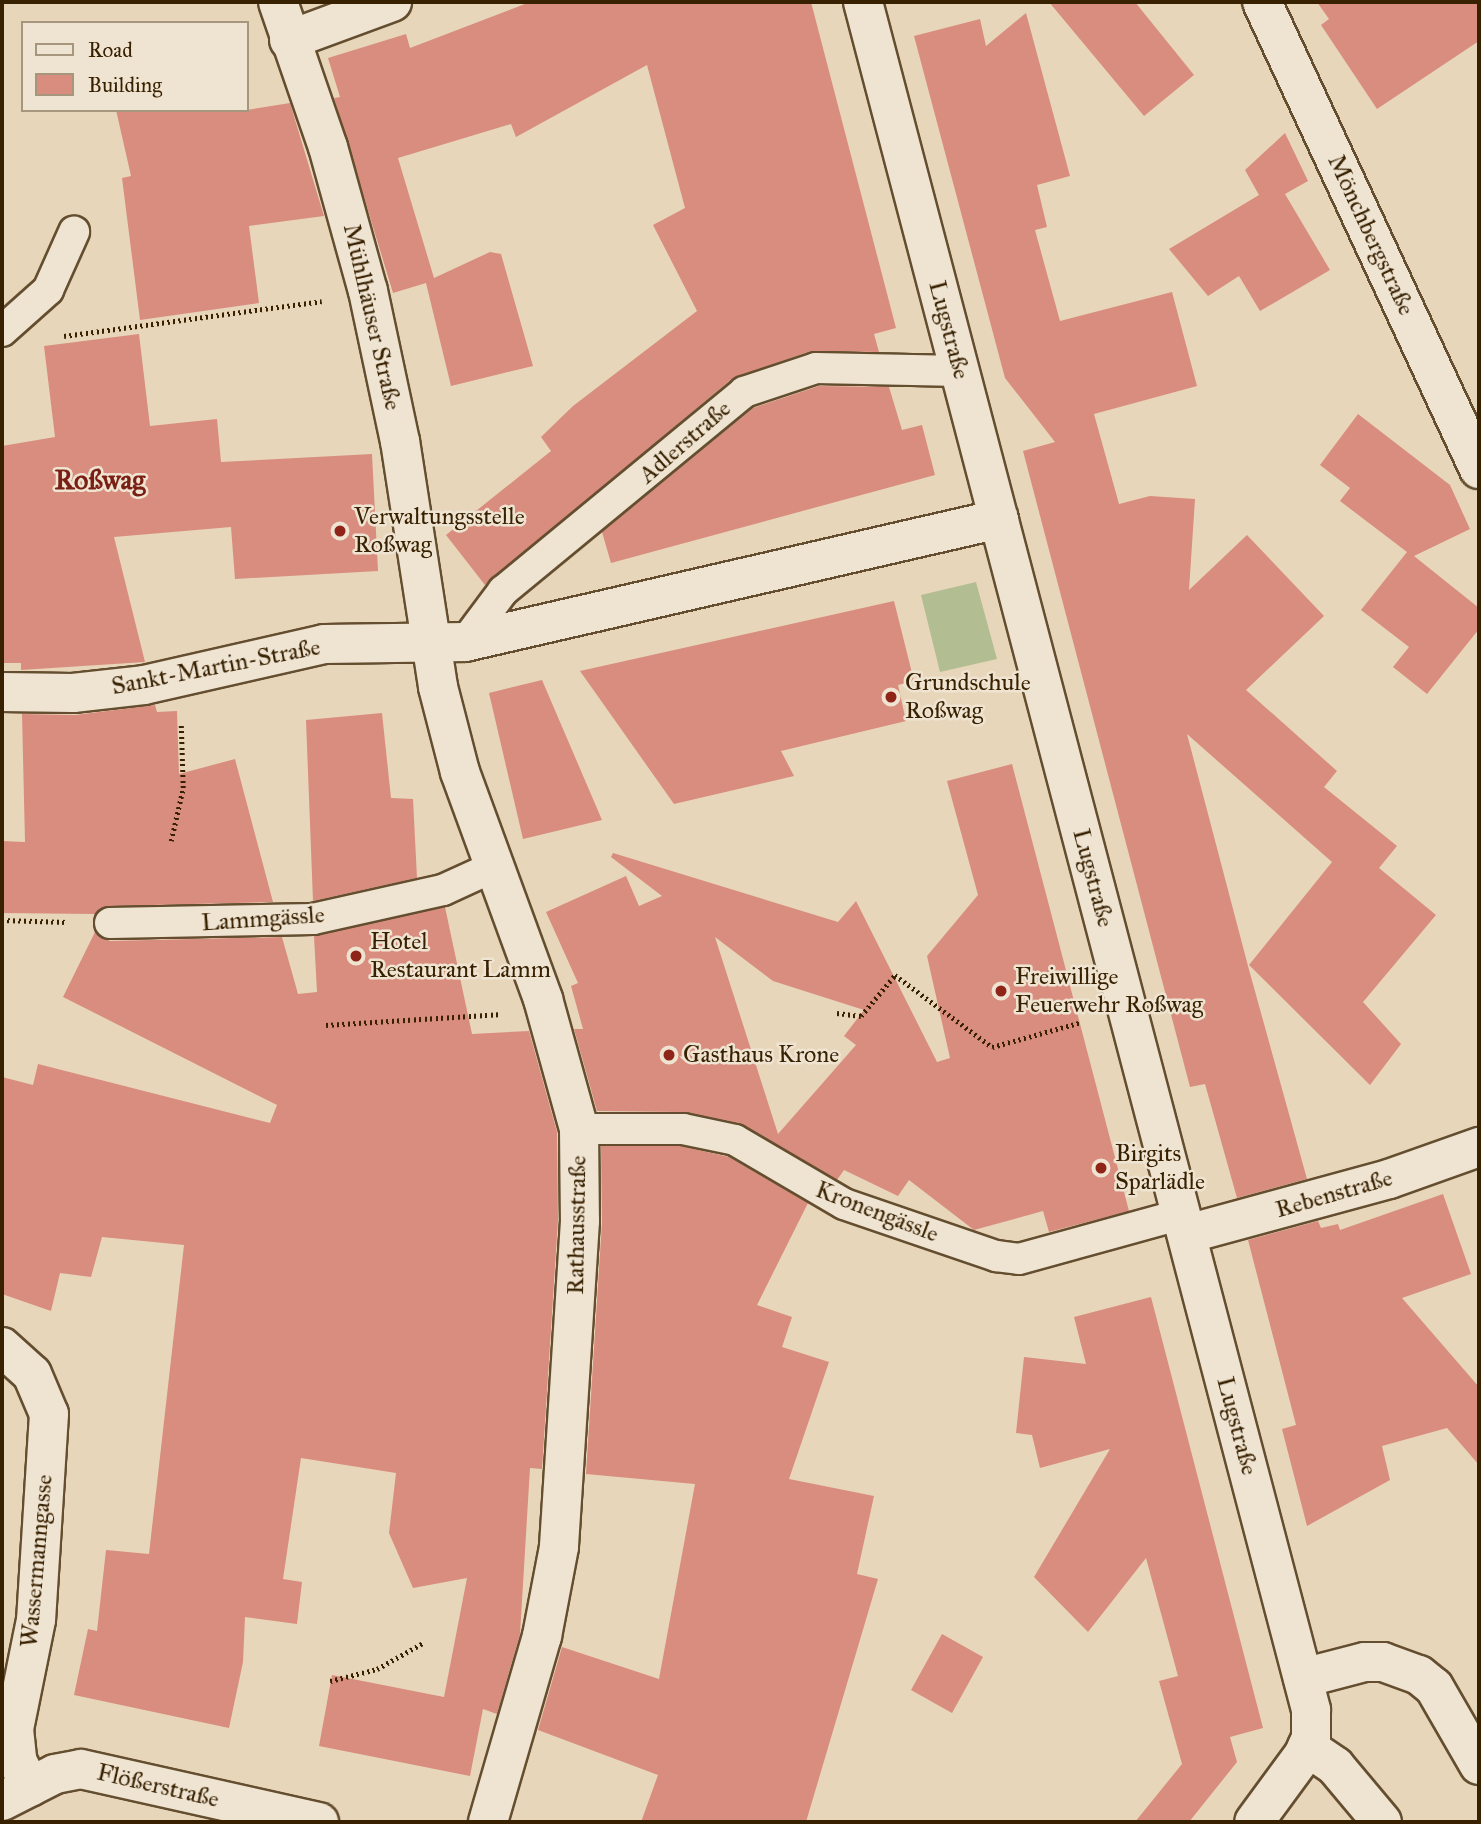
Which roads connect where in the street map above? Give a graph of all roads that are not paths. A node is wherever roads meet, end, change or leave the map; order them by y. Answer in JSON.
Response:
{"nodes":[{"id":1,"x":278,"y":2,"type":"edge"},
{"id":2,"x":392,"y":2,"type":"edge"},
{"id":3,"x":863,"y":2,"type":"edge"},
{"id":4,"x":1262,"y":2,"type":"edge"},
{"id":5,"x":289,"y":40,"type":"junction"},
{"id":6,"x":74,"y":232,"type":"dead end"},
{"id":7,"x":2,"y":331,"type":"edge"},
{"id":8,"x":960,"y":371,"type":"junction"},
{"id":9,"x":1479,"y":469,"type":"edge"},
{"id":10,"x":999,"y":519,"type":"junction"},
{"id":11,"x":447,"y":641,"type":"junction"},
{"id":12,"x":2,"y":692,"type":"edge"},
{"id":13,"x":493,"y":867,"type":"junction"},
{"id":14,"x":110,"y":923,"type":"road end"},
{"id":15,"x":579,"y":1129,"type":"junction"},
{"id":16,"x":1479,"y":1147,"type":"edge"},
{"id":17,"x":1184,"y":1224,"type":"junction"},
{"id":18,"x":2,"y":1348,"type":"edge"},
{"id":19,"x":1303,"y":1678,"type":"junction"},
{"id":20,"x":1307,"y":1747,"type":"junction"},
{"id":21,"x":1479,"y":1765,"type":"edge"},
{"id":22,"x":16,"y":1794,"type":"edge"},
{"id":23,"x":319,"y":1822,"type":"edge"},
{"id":24,"x":488,"y":1822,"type":"edge"},
{"id":25,"x":1254,"y":1822,"type":"edge"},
{"id":26,"x":1382,"y":1822,"type":"edge"}],
"edges":[{"from":1,"to":5,"type":"street","name":"Mühlhäuser Straße"},
{"from":2,"to":5,"type":"street"},
{"from":3,"to":8,"type":"street","name":"Lugstraße"},
{"from":4,"to":9,"type":"street","name":"Mönchbergstraße"},
{"from":5,"to":11,"type":"street","name":"Mühlhäuser Straße"},
{"from":6,"to":7,"type":"lane"},
{"from":8,"to":10,"type":"street","name":"Lugstraße"},
{"from":8,"to":11,"type":"lane","name":"Adlerstraße"},
{"from":10,"to":11,"type":"street"},
{"from":10,"to":17,"type":"street","name":"Lugstraße"},
{"from":11,"to":12,"type":"street","name":"Sankt-Martin-Straße"},
{"from":11,"to":13,"type":"street","name":"Rathausstraße"},
{"from":13,"to":14,"type":"lane","name":"Lammgässle"},
{"from":13,"to":15,"type":"street","name":"Rathausstraße"},
{"from":15,"to":17,"type":"lane","name":"Kronengässle"},
{"from":15,"to":24,"type":"street","name":"Rathausstraße"},
{"from":16,"to":17,"type":"street","name":"Rebenstraße"},
{"from":17,"to":19,"type":"street","name":"Lugstraße"},
{"from":18,"to":22,"type":"street","name":"Wassermanngasse"},
{"from":19,"to":20,"type":"street","name":"Lugstraße"},
{"from":19,"to":21,"type":"street"},
{"from":20,"to":25,"type":"street","name":"Lugstraße"},
{"from":20,"to":26,"type":"street"},
{"from":22,"to":23,"type":"street","name":"Flößerstraße"}]}
